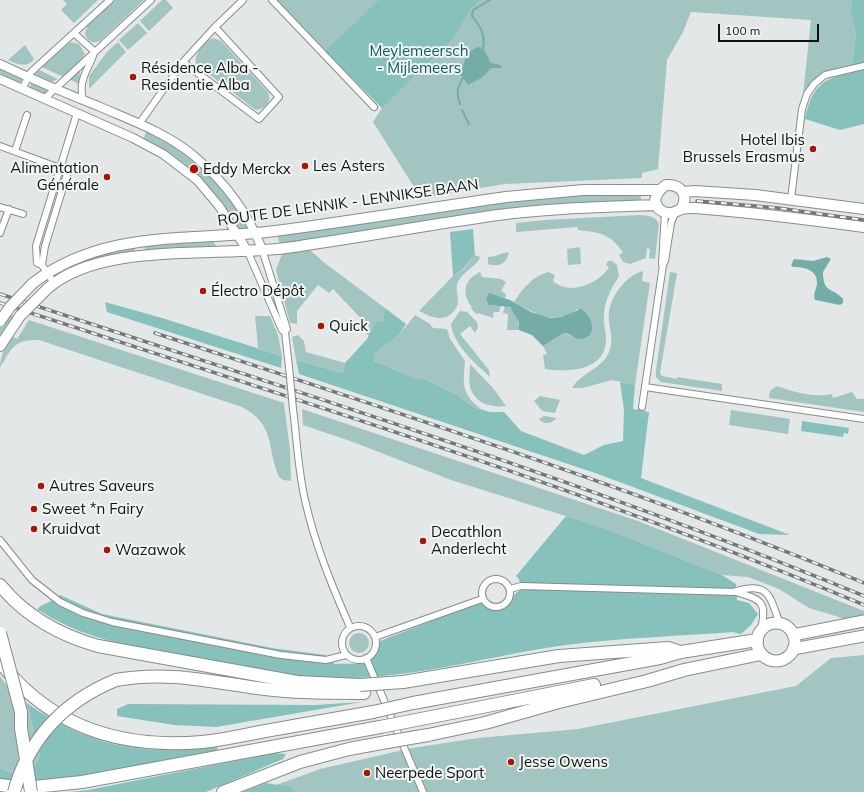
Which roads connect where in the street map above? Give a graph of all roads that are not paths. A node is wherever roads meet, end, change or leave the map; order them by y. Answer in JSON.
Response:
{"nodes":[{"id":1,"x":110,"y":0,"type":"edge"},
{"id":2,"x":151,"y":0,"type":"edge"},
{"id":3,"x":243,"y":0,"type":"edge"},
{"id":4,"x":272,"y":0,"type":"edge"},
{"id":5,"x":215,"y":27,"type":"junction"},
{"id":6,"x":74,"y":34,"type":"junction"},
{"id":7,"x":95,"y":52,"type":"junction"},
{"id":8,"x":183,"y":62,"type":"junction"},
{"id":9,"x":0,"y":64,"type":"edge"},
{"id":10,"x":864,"y":66,"type":"edge"},
{"id":11,"x":28,"y":76,"type":"junction"},
{"id":12,"x":0,"y":79,"type":"edge"},
{"id":13,"x":55,"y":88,"type":"junction"},
{"id":14,"x":22,"y":89,"type":"junction"},
{"id":15,"x":44,"y":99,"type":"junction"},
{"id":16,"x":83,"y":100,"type":"junction"},
{"id":17,"x":374,"y":107,"type":"dead end"},
{"id":18,"x":77,"y":113,"type":"junction"},
{"id":19,"x":27,"y":115,"type":"dead end"},
{"id":20,"x":139,"y":124,"type":"junction"},
{"id":21,"x":0,"y":146,"type":"edge"},
{"id":22,"x":15,"y":151,"type":"junction"},
{"id":23,"x":60,"y":169,"type":"junction"},
{"id":24,"x":659,"y":190,"type":"junction"},
{"id":25,"x":683,"y":192,"type":"junction"},
{"id":26,"x":791,"y":199,"type":"junction"},
{"id":27,"x":0,"y":207,"type":"edge"},
{"id":28,"x":9,"y":209,"type":"junction"},
{"id":29,"x":661,"y":209,"type":"junction"},
{"id":30,"x":864,"y":209,"type":"edge"},
{"id":31,"x":678,"y":211,"type":"junction"},
{"id":32,"x":23,"y":214,"type":"dead end"},
{"id":33,"x":864,"y":227,"type":"edge"},
{"id":34,"x":0,"y":233,"type":"edge"},
{"id":35,"x":256,"y":233,"type":"junction"},
{"id":36,"x":237,"y":234,"type":"junction"},
{"id":37,"x":262,"y":249,"type":"junction"},
{"id":38,"x":247,"y":250,"type":"junction"},
{"id":39,"x":663,"y":265,"type":"junction"},
{"id":40,"x":44,"y":269,"type":"junction"},
{"id":41,"x":51,"y":286,"type":"junction"},
{"id":42,"x":0,"y":321,"type":"edge"},
{"id":43,"x":285,"y":332,"type":"junction"},
{"id":44,"x":0,"y":346,"type":"edge"},
{"id":45,"x":645,"y":387,"type":"junction"},
{"id":46,"x":642,"y":407,"type":"dead end"},
{"id":47,"x":864,"y":419,"type":"edge"},
{"id":48,"x":0,"y":540,"type":"edge"},
{"id":49,"x":0,"y":585,"type":"edge"},
{"id":50,"x":510,"y":589,"type":"junction"},
{"id":51,"x":736,"y":592,"type":"junction"},
{"id":52,"x":482,"y":599,"type":"junction"},
{"id":53,"x":864,"y":621,"type":"edge"},
{"id":54,"x":780,"y":624,"type":"junction"},
{"id":55,"x":350,"y":628,"type":"junction"},
{"id":56,"x":0,"y":633,"type":"edge"},
{"id":57,"x":759,"y":635,"type":"junction"},
{"id":58,"x":793,"y":635,"type":"junction"},
{"id":59,"x":864,"y":636,"type":"edge"},
{"id":60,"x":375,"y":637,"type":"junction"},
{"id":61,"x":793,"y":649,"type":"junction"},
{"id":62,"x":681,"y":652,"type":"junction"},
{"id":63,"x":761,"y":654,"type":"junction"},
{"id":64,"x":346,"y":655,"type":"junction"},
{"id":65,"x":366,"y":658,"type":"junction"},
{"id":66,"x":0,"y":661,"type":"edge"},
{"id":67,"x":684,"y":670,"type":"junction"},
{"id":68,"x":362,"y":689,"type":"junction"},
{"id":69,"x":21,"y":728,"type":"junction"},
{"id":70,"x":0,"y":785,"type":"edge"},
{"id":71,"x":14,"y":792,"type":"edge"},
{"id":72,"x":31,"y":792,"type":"edge"},
{"id":73,"x":223,"y":792,"type":"edge"},
{"id":74,"x":423,"y":792,"type":"edge"}],
"edges":[{"from":1,"to":6,"type":"street"},
{"from":2,"to":7,"type":"street"},
{"from":3,"to":5,"type":"street"},
{"from":4,"to":17,"type":"street"},
{"from":5,"to":8,"type":"street"},
{"from":5,"to":8,"type":"street"},
{"from":6,"to":7,"type":"street"},
{"from":6,"to":11,"type":"street"},
{"from":7,"to":13,"type":"street"},
{"from":7,"to":16,"type":"street"},
{"from":8,"to":20,"type":"street"},
{"from":9,"to":11,"type":"street"},
{"from":10,"to":26,"type":"street"},
{"from":11,"to":13,"type":"street"},
{"from":11,"to":14,"type":"street"},
{"from":12,"to":14,"type":"street"},
{"from":13,"to":15,"type":"street"},
{"from":13,"to":16,"type":"street"},
{"from":14,"to":15,"type":"street"},
{"from":15,"to":18,"type":"street"},
{"from":16,"to":20,"type":"street"},
{"from":18,"to":23,"type":"street"},
{"from":18,"to":36,"type":"street"},
{"from":19,"to":22,"type":"street"},
{"from":20,"to":35,"type":"street"},
{"from":21,"to":22,"type":"street"},
{"from":22,"to":23,"type":"street"},
{"from":23,"to":40,"type":"street"},
{"from":23,"to":40,"type":"street"},
{"from":24,"to":25,"type":"main road","name":"ROUTE DE LENNIK - LENNIKSE BAAN"},
{"from":24,"to":29,"type":"main road"},
{"from":24,"to":35,"type":"main road","name":"ROUTE DE LENNIK - LENNIKSE BAAN"},
{"from":25,"to":26,"type":"main road","name":"ROUTE DE LENNIK - LENNIKSE BAAN"},
{"from":25,"to":31,"type":"main road"},
{"from":26,"to":30,"type":"main road","name":"ROUTE DE LENNIK - LENNIKSE BAAN"},
{"from":27,"to":28,"type":"street"},
{"from":28,"to":32,"type":"street"},
{"from":28,"to":34,"type":"street"},
{"from":29,"to":31,"type":"main road","name":"ROUTE DE LENNIK - LENNIKSE BAAN"},
{"from":29,"to":37,"type":"main road","name":"ROUTE DE LENNIK - LENNIKSE BAAN"},
{"from":29,"to":39,"type":"street"},
{"from":31,"to":33,"type":"main road","name":"ROUTE DE LENNIK - LENNIKSE BAAN"},
{"from":31,"to":39,"type":"street"},
{"from":35,"to":36,"type":"main road","name":"ROUTE DE LENNIK - LENNIKSE BAAN"},
{"from":35,"to":37,"type":"street"},
{"from":36,"to":38,"type":"street"},
{"from":36,"to":40,"type":"main road","name":"ROUTE DE LENNIK - LENNIKSE BAAN"},
{"from":37,"to":38,"type":"main road","name":"ROUTE DE LENNIK - LENNIKSE BAAN"},
{"from":37,"to":43,"type":"street"},
{"from":38,"to":41,"type":"main road","name":"ROUTE DE LENNIK - LENNIKSE BAAN"},
{"from":38,"to":43,"type":"street"},
{"from":39,"to":45,"type":"street"},
{"from":40,"to":41,"type":"street"},
{"from":40,"to":42,"type":"main road","name":"ROUTE DE LENNIK - LENNIKSE BAAN","bridge":true},
{"from":41,"to":44,"type":"main road","name":"ROUTE DE LENNIK - LENNIKSE BAAN","bridge":true},
{"from":43,"to":55,"type":"street","bridge":true},
{"from":45,"to":46,"type":"street"},
{"from":45,"to":47,"type":"street"},
{"from":48,"to":64,"type":"street"},
{"from":49,"to":68,"type":"highway"},
{"from":50,"to":51,"type":"street"},
{"from":50,"to":52,"type":"street"},
{"from":50,"to":52,"type":"street"},
{"from":51,"to":54,"type":"street"},
{"from":51,"to":57,"type":"street"},
{"from":52,"to":60,"type":"street"},
{"from":53,"to":58,"type":"highway"},
{"from":54,"to":57,"type":"highway"},
{"from":54,"to":58,"type":"highway"},
{"from":55,"to":60,"type":"street"},
{"from":55,"to":64,"type":"street"},
{"from":56,"to":69,"type":"highway","bridge":true},
{"from":57,"to":62,"type":"highway"},
{"from":57,"to":63,"type":"highway"},
{"from":58,"to":61,"type":"highway"},
{"from":59,"to":61,"type":"highway"},
{"from":60,"to":65,"type":"street"},
{"from":61,"to":63,"type":"highway"},
{"from":62,"to":66,"type":"highway","bridge":true},
{"from":62,"to":68,"type":"highway"},
{"from":63,"to":67,"type":"highway"},
{"from":64,"to":65,"type":"street"},
{"from":65,"to":74,"type":"street"},
{"from":66,"to":69,"type":"highway"},
{"from":67,"to":70,"type":"highway","bridge":true},
{"from":67,"to":73,"type":"highway","bridge":true},
{"from":68,"to":71,"type":"highway","bridge":true},
{"from":69,"to":72,"type":"highway","bridge":true}]}
